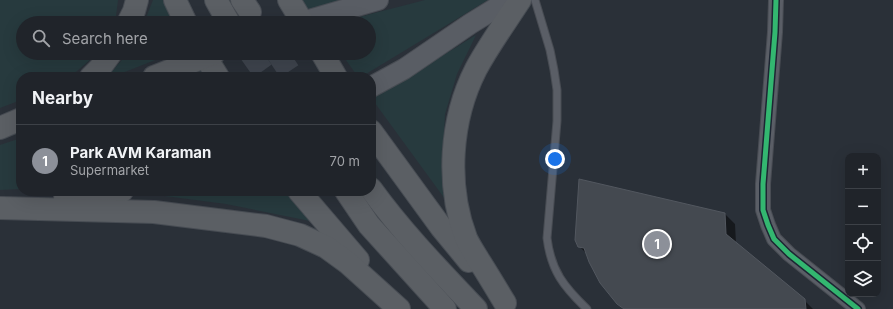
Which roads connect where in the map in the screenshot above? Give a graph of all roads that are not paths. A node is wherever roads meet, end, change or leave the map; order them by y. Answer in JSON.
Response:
{"nodes":[{"id":1,"x":137,"y":0,"type":"edge"},
{"id":2,"x":175,"y":0,"type":"edge"},
{"id":3,"x":216,"y":0,"type":"edge"},
{"id":4,"x":289,"y":0,"type":"edge"},
{"id":5,"x":378,"y":0,"type":"edge"},
{"id":6,"x":509,"y":0,"type":"edge"},
{"id":7,"x":520,"y":0,"type":"edge"},
{"id":8,"x":535,"y":0,"type":"edge"},
{"id":9,"x":776,"y":0,"type":"edge"},
{"id":10,"x":132,"y":16,"type":"edge"},
{"id":11,"x":183,"y":16,"type":"edge"},
{"id":12,"x":226,"y":16,"type":"edge"},
{"id":13,"x":297,"y":16,"type":"edge"},
{"id":14,"x":324,"y":16,"type":"edge"},
{"id":15,"x":106,"y":60,"type":"edge"},
{"id":16,"x":193,"y":60,"type":"edge"},
{"id":17,"x":210,"y":60,"type":"edge"},
{"id":18,"x":326,"y":60,"type":"edge"},
{"id":19,"x":96,"y":72,"type":"edge"},
{"id":20,"x":166,"y":72,"type":"edge"},
{"id":21,"x":216,"y":72,"type":"edge"},
{"id":22,"x":333,"y":72,"type":"edge"},
{"id":23,"x":376,"y":84,"type":"edge"},
{"id":24,"x":16,"y":121,"type":"edge"},
{"id":25,"x":0,"y":128,"type":"edge"},
{"id":26,"x":16,"y":128,"type":"edge"},
{"id":27,"x":0,"y":133,"type":"edge"},
{"id":28,"x":376,"y":138,"type":"edge"},
{"id":29,"x":376,"y":195,"type":"edge"},
{"id":30,"x":90,"y":196,"type":"edge"},
{"id":31,"x":303,"y":196,"type":"edge"},
{"id":32,"x":349,"y":196,"type":"edge"},
{"id":33,"x":0,"y":204,"type":"edge"},
{"id":34,"x":0,"y":208,"type":"edge"},
{"id":35,"x":507,"y":306,"type":"edge"},
{"id":36,"x":399,"y":309,"type":"edge"},
{"id":37,"x":445,"y":309,"type":"edge"},
{"id":38,"x":476,"y":309,"type":"edge"},
{"id":39,"x":587,"y":309,"type":"edge"},
{"id":40,"x":858,"y":309,"type":"edge"}],
"edges":[{"from":1,"to":10,"type":"highway"},
{"from":2,"to":11,"type":"highway"},
{"from":3,"to":12,"type":"highway"},
{"from":4,"to":13,"type":"highway"},
{"from":5,"to":14,"type":"main road"},
{"from":6,"to":23,"type":"main road"},
{"from":7,"to":35,"type":"highway"},
{"from":8,"to":39,"type":"lane"},
{"from":9,"to":40,"type":"street"},
{"from":15,"to":19,"type":"highway"},
{"from":16,"to":20,"type":"highway"},
{"from":17,"to":21,"type":"highway"},
{"from":18,"to":22,"type":"highway"},
{"from":24,"to":25,"type":"highway"},
{"from":26,"to":27,"type":"highway"},
{"from":28,"to":35,"type":"highway"},
{"from":29,"to":38,"type":"highway"},
{"from":30,"to":33,"type":"highway"},
{"from":31,"to":36,"type":"highway"},
{"from":32,"to":37,"type":"highway"},
{"from":34,"to":36,"type":"highway"}]}
